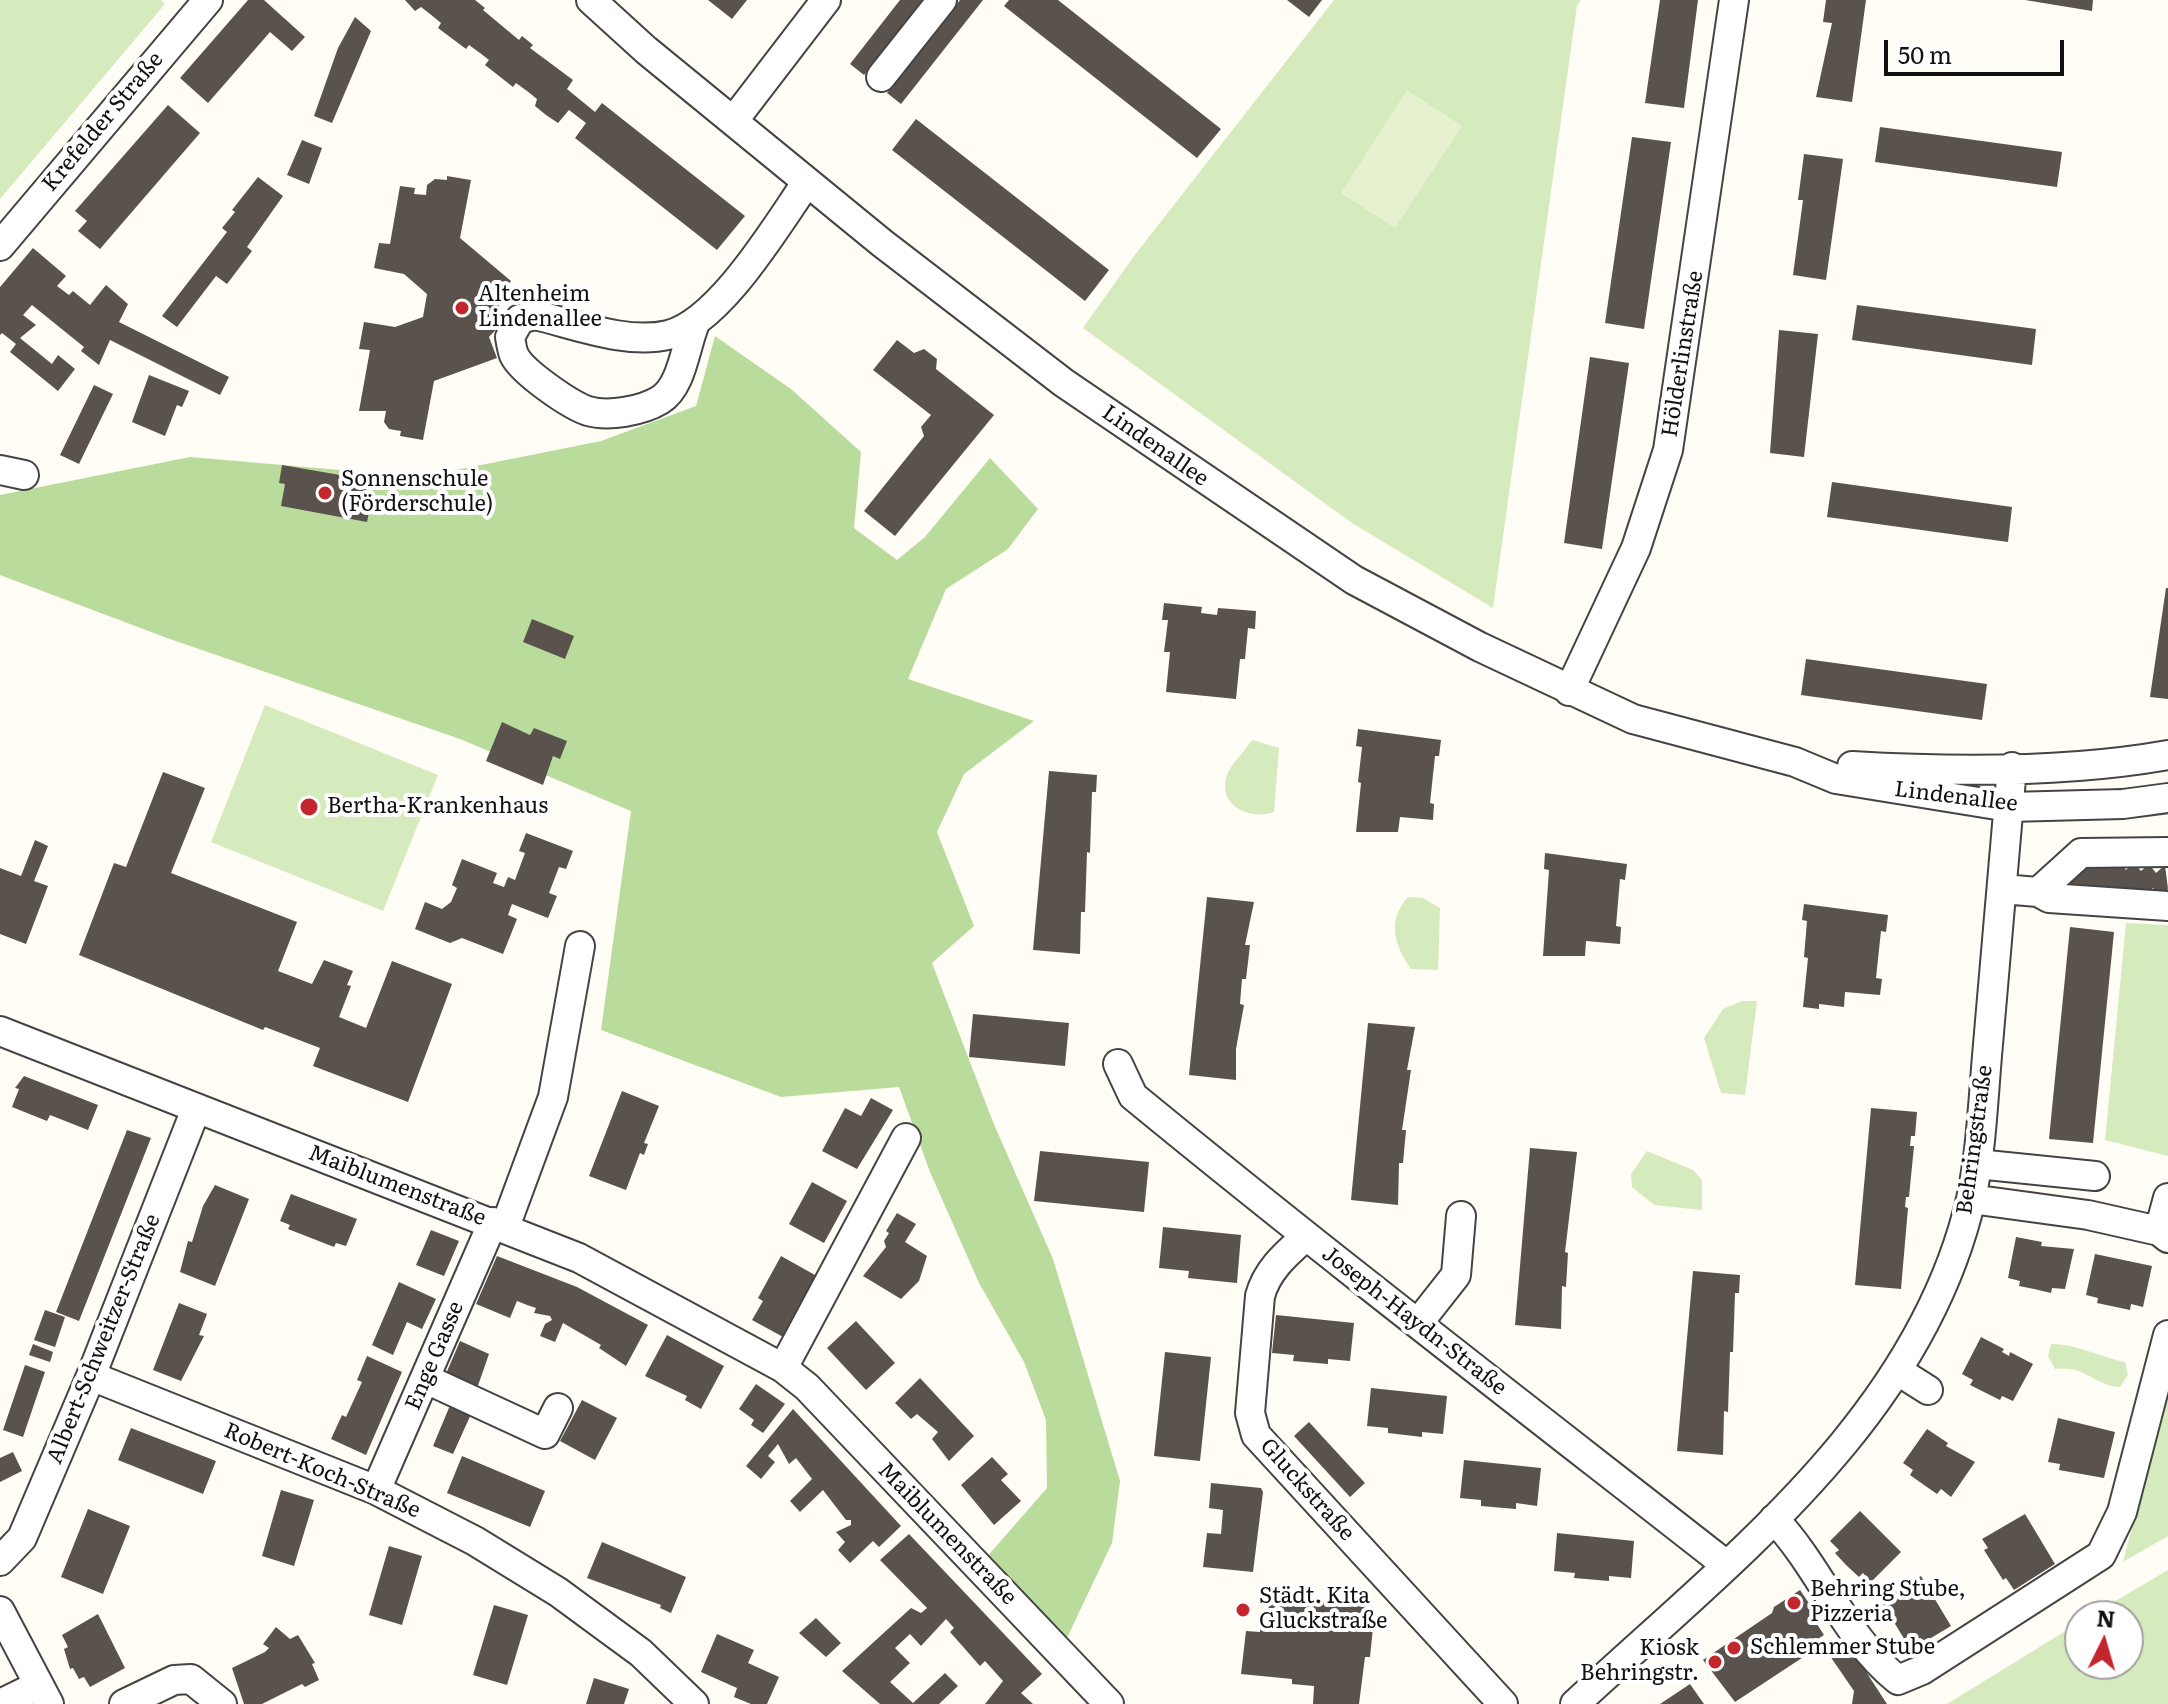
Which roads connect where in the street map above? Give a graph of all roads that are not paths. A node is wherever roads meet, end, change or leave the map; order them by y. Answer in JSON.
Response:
{"nodes":[{"id":1,"x":208,"y":0,"type":"edge"},
{"id":2,"x":591,"y":0,"type":"edge"},
{"id":3,"x":826,"y":0,"type":"edge"},
{"id":4,"x":942,"y":0,"type":"edge"},
{"id":5,"x":1734,"y":0,"type":"edge"},
{"id":6,"x":881,"y":77,"type":"dead end"},
{"id":7,"x":734,"y":120,"type":"junction"},
{"id":8,"x":807,"y":182,"type":"junction"},
{"id":9,"x":0,"y":246,"type":"edge"},
{"id":10,"x":695,"y":323,"type":"junction"},
{"id":11,"x":1569,"y":691,"type":"junction"},
{"id":12,"x":2168,"y":755,"type":"edge"},
{"id":13,"x":1795,"y":762,"type":"junction"},
{"id":14,"x":2012,"y":767,"type":"junction"},
{"id":15,"x":2168,"y":798,"type":"edge"},
{"id":16,"x":2009,"y":807,"type":"junction"},
{"id":17,"x":2168,"y":852,"type":"edge"},
{"id":18,"x":2002,"y":889,"type":"junction"},
{"id":19,"x":2038,"y":892,"type":"junction"},
{"id":20,"x":2168,"y":906,"type":"edge"},
{"id":21,"x":580,"y":946,"type":"dead end"},
{"id":22,"x":0,"y":1031,"type":"edge"},
{"id":23,"x":1118,"y":1064,"type":"dead end"},
{"id":24,"x":196,"y":1109,"type":"junction"},
{"id":25,"x":906,"y":1138,"type":"dead end"},
{"id":26,"x":1977,"y":1164,"type":"junction"},
{"id":27,"x":2095,"y":1176,"type":"dead end"},
{"id":28,"x":2168,"y":1198,"type":"edge"},
{"id":29,"x":1971,"y":1199,"type":"junction"},
{"id":30,"x":1461,"y":1216,"type":"dead end"},
{"id":31,"x":499,"y":1225,"type":"junction"},
{"id":32,"x":2163,"y":1235,"type":"edge"},
{"id":33,"x":1305,"y":1237,"type":"junction"},
{"id":34,"x":1419,"y":1322,"type":"junction"},
{"id":35,"x":2168,"y":1335,"type":"edge"},
{"id":36,"x":783,"y":1368,"type":"junction"},
{"id":37,"x":1898,"y":1371,"type":"junction"},
{"id":38,"x":91,"y":1376,"type":"junction"},
{"id":39,"x":426,"y":1379,"type":"junction"},
{"id":40,"x":1928,"y":1390,"type":"dead end"},
{"id":41,"x":558,"y":1408,"type":"dead end"},
{"id":42,"x":376,"y":1490,"type":"junction"},
{"id":43,"x":1774,"y":1519,"type":"junction"},
{"id":44,"x":0,"y":1561,"type":"edge"},
{"id":45,"x":1725,"y":1564,"type":"junction"},
{"id":46,"x":0,"y":1611,"type":"edge"},
{"id":47,"x":44,"y":1694,"type":"edge"},
{"id":48,"x":0,"y":1704,"type":"edge"},
{"id":49,"x":124,"y":1704,"type":"edge"},
{"id":50,"x":222,"y":1704,"type":"edge"},
{"id":51,"x":694,"y":1704,"type":"edge"},
{"id":52,"x":1109,"y":1704,"type":"edge"},
{"id":53,"x":1503,"y":1704,"type":"edge"},
{"id":54,"x":1575,"y":1704,"type":"edge"}],
"edges":[{"from":1,"to":9,"type":"street","name":"Krefelder Straße"},
{"from":2,"to":7,"type":"street","name":"Lindenallee"},
{"from":3,"to":7,"type":"street"},
{"from":4,"to":6,"type":"street"},
{"from":5,"to":11,"type":"street","name":"Hölderlinstraße"},
{"from":7,"to":8,"type":"street","name":"Lindenallee"},
{"from":8,"to":10,"type":"street"},
{"from":8,"to":11,"type":"street","name":"Lindenallee"},
{"from":10,"to":10,"type":"street"},
{"from":11,"to":13,"type":"street","name":"Lindenallee"},
{"from":12,"to":14,"type":"street","name":"Lindenallee"},
{"from":13,"to":14,"type":"street","name":"Lindenallee"},
{"from":13,"to":16,"type":"street","name":"Lindenallee"},
{"from":14,"to":16,"type":"street","name":"Behringstraße"},
{"from":15,"to":16,"type":"street","name":"Lindenallee"},
{"from":16,"to":18,"type":"street","name":"Behringstraße"},
{"from":17,"to":19,"type":"street"},
{"from":18,"to":19,"type":"street"},
{"from":18,"to":26,"type":"street","name":"Behringstraße"},
{"from":19,"to":20,"type":"street"},
{"from":21,"to":31,"type":"street","name":"Enge Gasse"},
{"from":22,"to":24,"type":"street","name":"Maiblumenstraße"},
{"from":23,"to":33,"type":"street","name":"Joseph-Haydn-Straße"},
{"from":24,"to":31,"type":"street","name":"Maiblumenstraße"},
{"from":24,"to":38,"type":"street","name":"Albert-Schweitzer-Straße"},
{"from":25,"to":36,"type":"street"},
{"from":26,"to":27,"type":"street"},
{"from":26,"to":29,"type":"street","name":"Behringstraße"},
{"from":28,"to":32,"type":"street"},
{"from":29,"to":32,"type":"street"},
{"from":29,"to":37,"type":"street","name":"Behringstraße"},
{"from":30,"to":34,"type":"street"},
{"from":31,"to":36,"type":"street","name":"Maiblumenstraße"},
{"from":31,"to":39,"type":"street","name":"Enge Gasse"},
{"from":33,"to":34,"type":"street","name":"Joseph-Haydn-Straße"},
{"from":33,"to":53,"type":"street","name":"Gluckstraße"},
{"from":34,"to":45,"type":"street","name":"Joseph-Haydn-Straße"},
{"from":35,"to":43,"type":"street"},
{"from":36,"to":52,"type":"street","name":"Maiblumenstraße"},
{"from":37,"to":40,"type":"street"},
{"from":37,"to":43,"type":"street","name":"Behringstraße"},
{"from":38,"to":42,"type":"street","name":"Robert-Koch-Straße"},
{"from":38,"to":44,"type":"street","name":"Albert-Schweitzer-Straße"},
{"from":39,"to":41,"type":"street"},
{"from":39,"to":42,"type":"street","name":"Enge Gasse"},
{"from":42,"to":51,"type":"street","name":"Robert-Koch-Straße"},
{"from":43,"to":45,"type":"street","name":"Behringstraße"},
{"from":45,"to":54,"type":"street","name":"Behringstraße"},
{"from":46,"to":47,"type":"street"},
{"from":47,"to":48,"type":"street"},
{"from":49,"to":50,"type":"street"}]}
